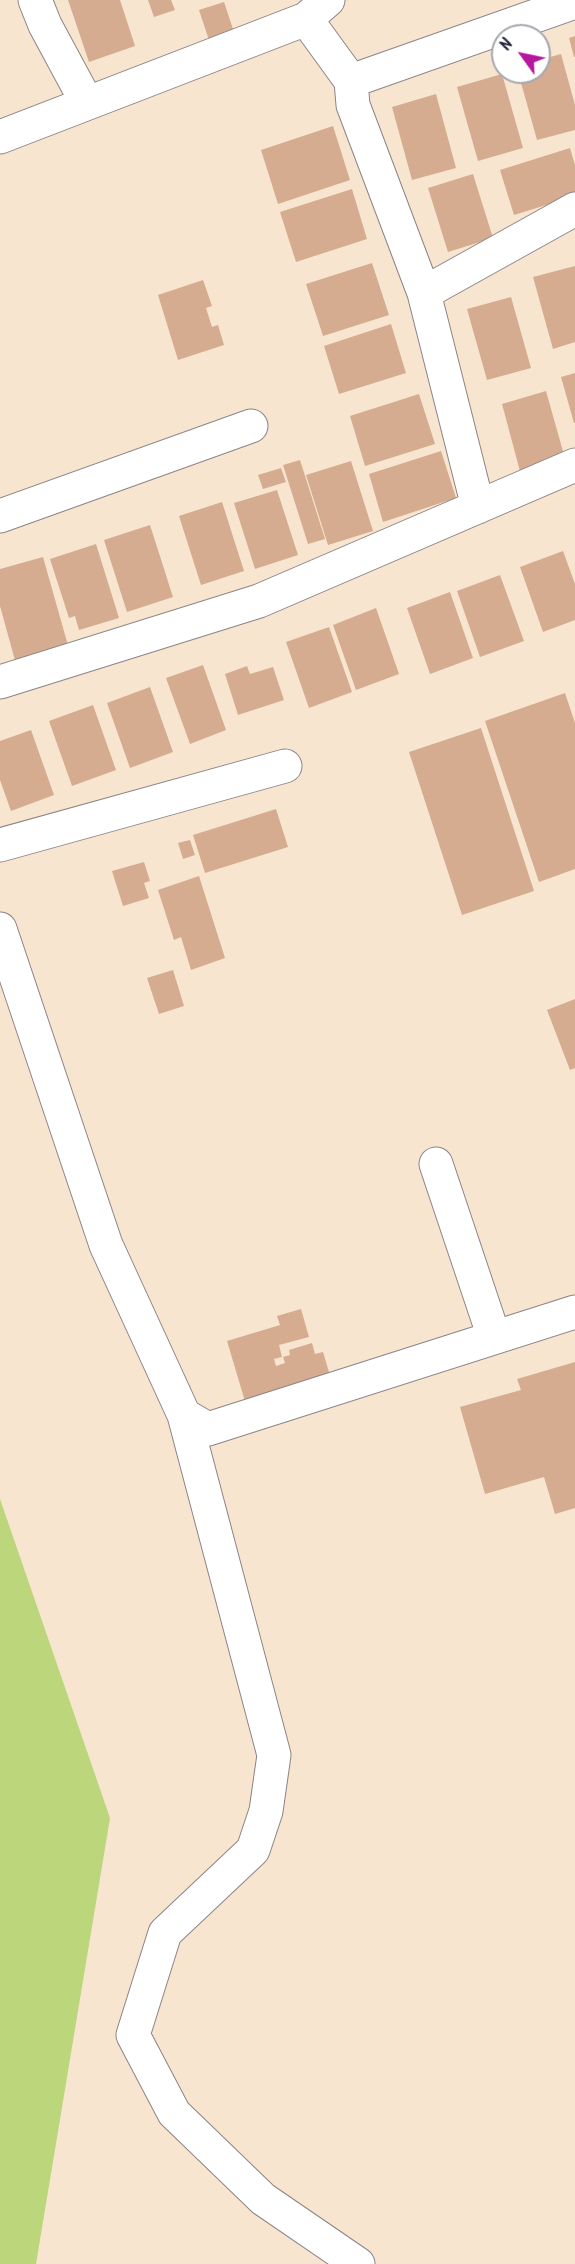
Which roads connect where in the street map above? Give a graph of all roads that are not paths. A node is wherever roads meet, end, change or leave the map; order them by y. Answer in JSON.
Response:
{"nodes":[{"id":1,"x":35,"y":0,"type":"edge"},
{"id":2,"x":575,"y":2,"type":"edge"},
{"id":3,"x":317,"y":9,"type":"edge"},
{"id":4,"x":351,"y":81,"type":"junction"},
{"id":5,"x":87,"y":103,"type":"junction"},
{"id":6,"x":0,"y":137,"type":"edge"},
{"id":7,"x":575,"y":209,"type":"edge"},
{"id":8,"x":424,"y":293,"type":"junction"},
{"id":9,"x":251,"y":426,"type":"dead end"},
{"id":10,"x":575,"y":465,"type":"edge"},
{"id":11,"x":478,"y":507,"type":"junction"},
{"id":12,"x":0,"y":516,"type":"edge"},
{"id":13,"x":0,"y":682,"type":"edge"},
{"id":14,"x":285,"y":766,"type":"dead end"},
{"id":15,"x":0,"y":845,"type":"edge"},
{"id":16,"x":0,"y":929,"type":"edge"},
{"id":17,"x":436,"y":1164,"type":"dead end"},
{"id":18,"x":575,"y":1312,"type":"edge"},
{"id":19,"x":494,"y":1337,"type":"junction"},
{"id":20,"x":184,"y":1415,"type":"junction"},
{"id":21,"x":358,"y":2264,"type":"edge"}],
"edges":[{"from":1,"to":5,"type":"street"},
{"from":2,"to":4,"type":"street"},
{"from":3,"to":4,"type":"street"},
{"from":3,"to":5,"type":"street"},
{"from":4,"to":8,"type":"street"},
{"from":5,"to":6,"type":"street"},
{"from":7,"to":8,"type":"street"},
{"from":8,"to":11,"type":"street"},
{"from":9,"to":12,"type":"street"},
{"from":10,"to":11,"type":"street"},
{"from":11,"to":13,"type":"street"},
{"from":14,"to":15,"type":"street"},
{"from":16,"to":20,"type":"street"},
{"from":17,"to":19,"type":"street"},
{"from":18,"to":19,"type":"street"},
{"from":19,"to":20,"type":"street"},
{"from":20,"to":21,"type":"street"}]}
